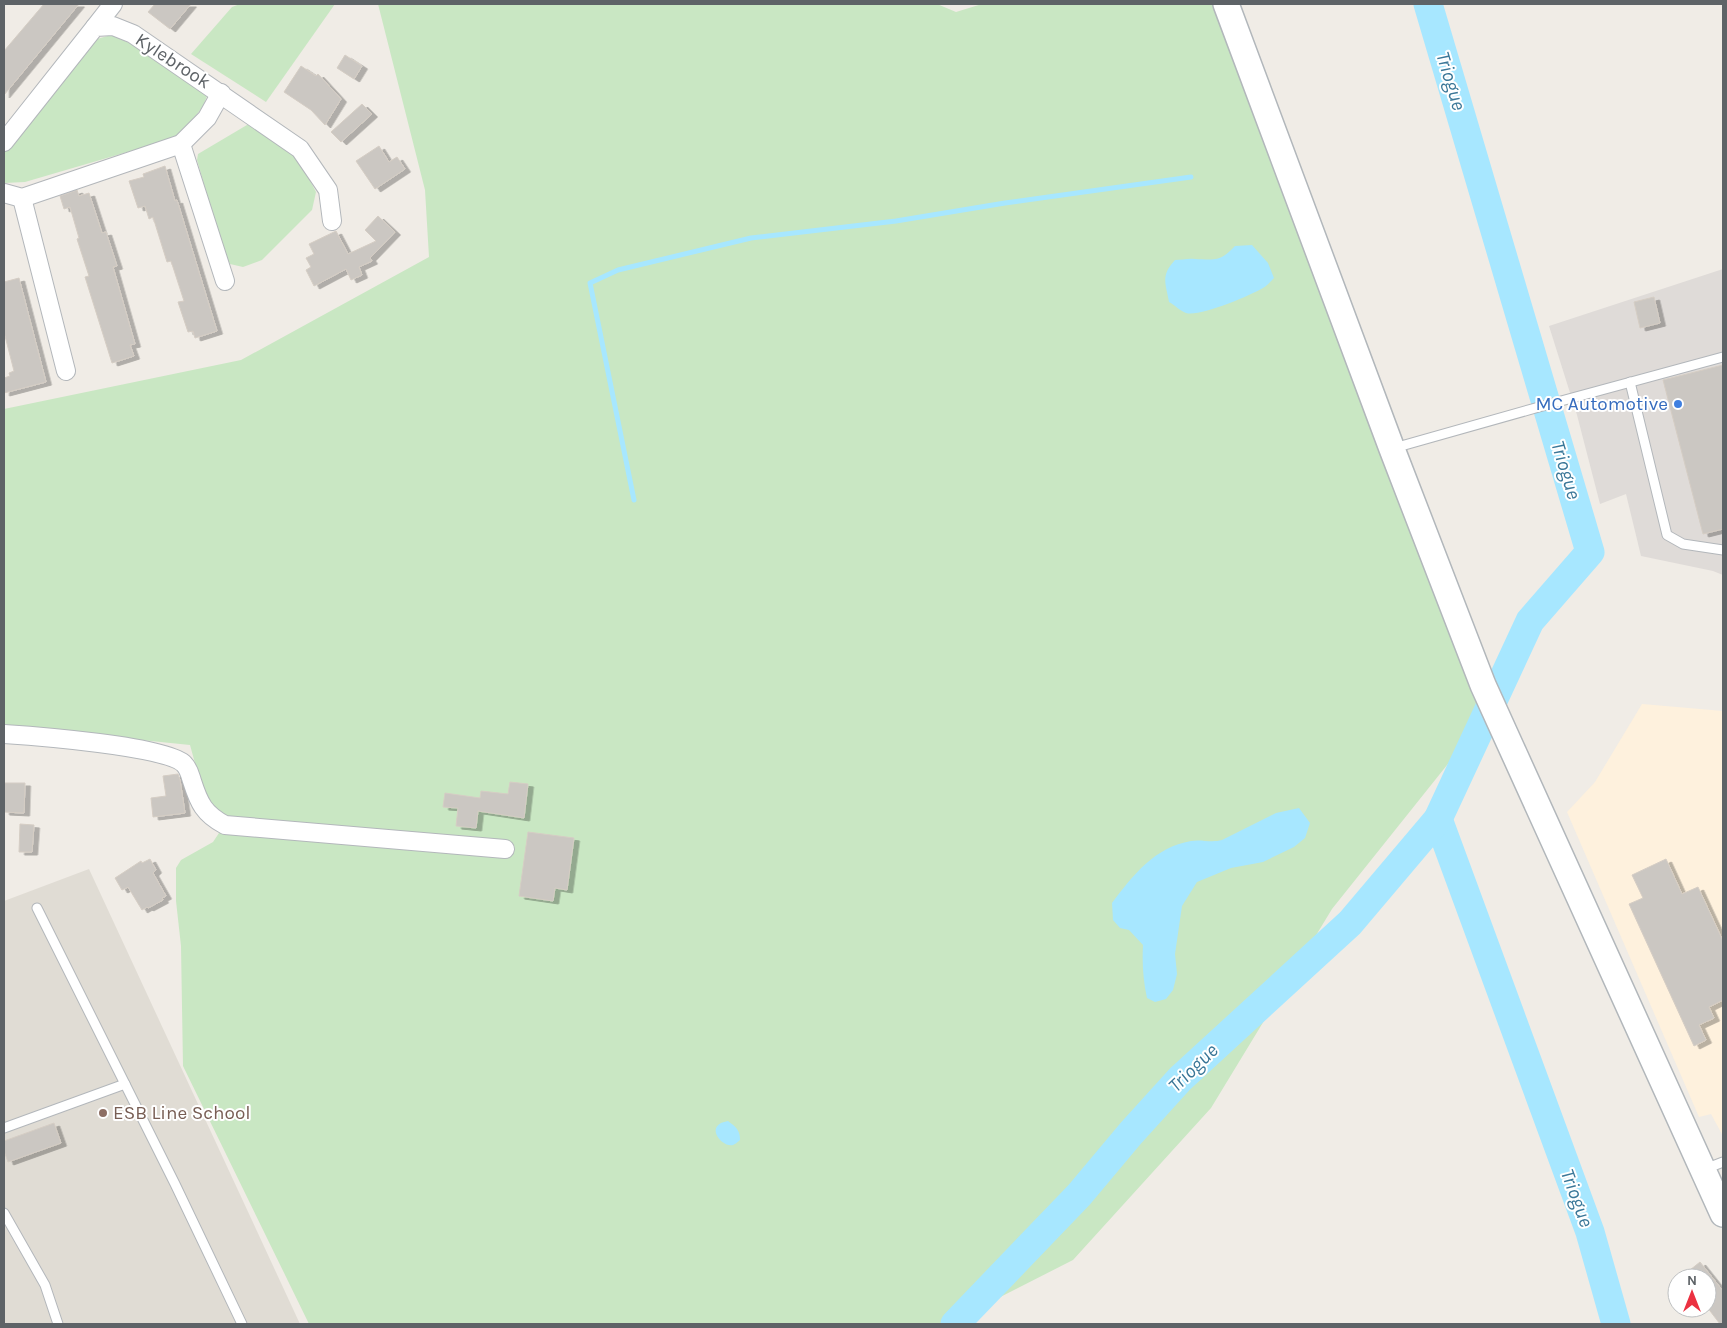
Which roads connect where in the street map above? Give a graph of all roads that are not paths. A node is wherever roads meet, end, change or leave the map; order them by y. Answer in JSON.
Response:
{"nodes":[{"id":1,"x":114,"y":4,"type":"edge"},
{"id":2,"x":1226,"y":4,"type":"edge"},
{"id":3,"x":95,"y":27,"type":"junction"},
{"id":4,"x":221,"y":93,"type":"junction"},
{"id":5,"x":4,"y":142,"type":"edge"},
{"id":6,"x":181,"y":144,"type":"junction"},
{"id":7,"x":4,"y":193,"type":"edge"},
{"id":8,"x":22,"y":198,"type":"junction"},
{"id":9,"x":332,"y":221,"type":"dead end"},
{"id":10,"x":225,"y":281,"type":"dead end"},
{"id":11,"x":1723,"y":357,"type":"edge"},
{"id":12,"x":66,"y":372,"type":"dead end"},
{"id":13,"x":1630,"y":382,"type":"junction"},
{"id":14,"x":1392,"y":449,"type":"junction"},
{"id":15,"x":1723,"y":550,"type":"edge"},
{"id":16,"x":4,"y":734,"type":"edge"},
{"id":17,"x":505,"y":849,"type":"dead end"},
{"id":18,"x":36,"y":908,"type":"dead end"},
{"id":19,"x":125,"y":1084,"type":"junction"},
{"id":20,"x":4,"y":1128,"type":"edge"},
{"id":21,"x":1713,"y":1166,"type":"edge"},
{"id":22,"x":4,"y":1213,"type":"edge"},
{"id":23,"x":1723,"y":1214,"type":"edge"},
{"id":24,"x":58,"y":1324,"type":"edge"},
{"id":25,"x":242,"y":1324,"type":"edge"}],
"edges":[{"from":1,"to":3,"type":"street"},
{"from":2,"to":14,"type":"main road"},
{"from":3,"to":4,"type":"street","name":"Kylebrook"},
{"from":3,"to":5,"type":"street"},
{"from":4,"to":6,"type":"street"},
{"from":4,"to":9,"type":"street","name":"Kylebrook"},
{"from":6,"to":8,"type":"street"},
{"from":6,"to":10,"type":"street"},
{"from":7,"to":8,"type":"street"},
{"from":8,"to":12,"type":"street"},
{"from":11,"to":13,"type":"lane"},
{"from":13,"to":14,"type":"lane"},
{"from":13,"to":15,"type":"lane"},
{"from":14,"to":21,"type":"main road"},
{"from":16,"to":17,"type":"street"},
{"from":18,"to":19,"type":"lane"},
{"from":19,"to":20,"type":"lane"},
{"from":19,"to":25,"type":"lane"},
{"from":21,"to":23,"type":"main road"},
{"from":22,"to":24,"type":"lane"}]}
